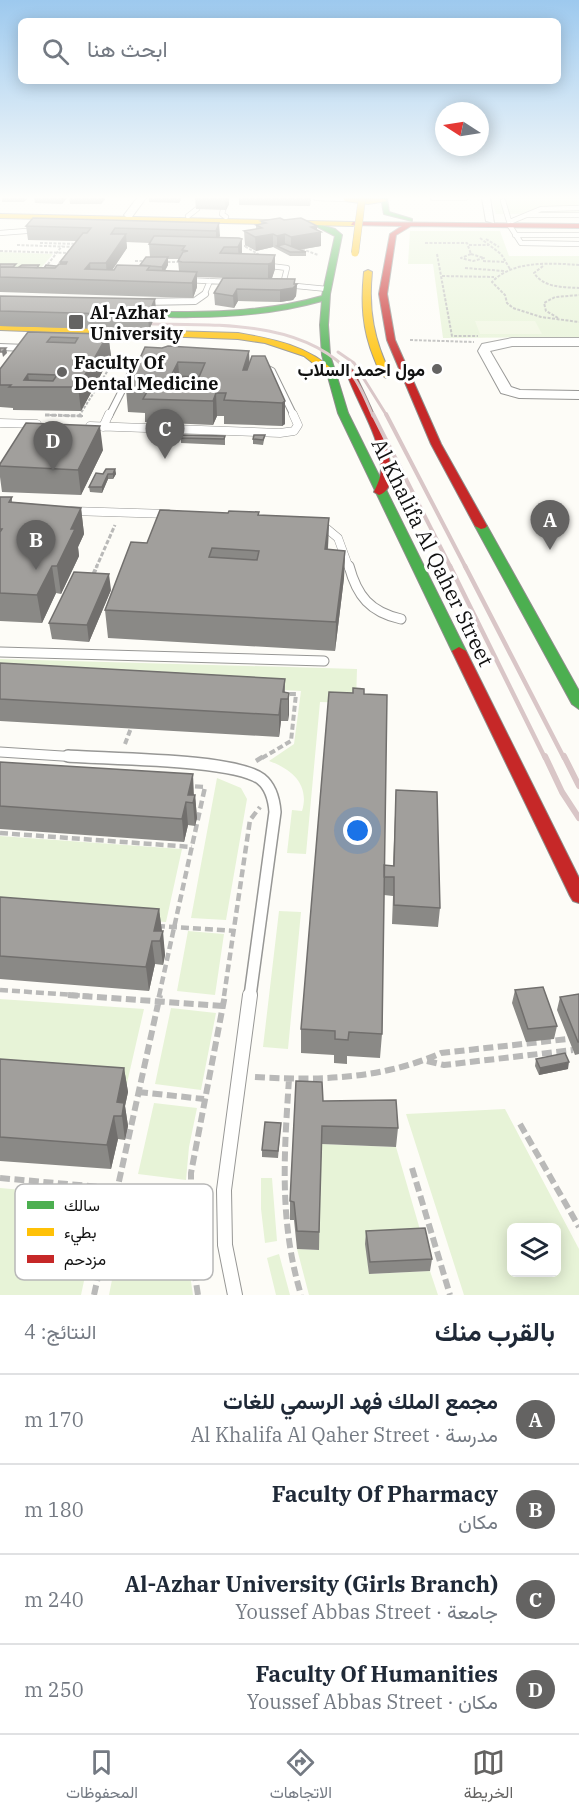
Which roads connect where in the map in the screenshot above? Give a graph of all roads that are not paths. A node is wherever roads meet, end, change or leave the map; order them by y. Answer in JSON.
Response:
{"nodes":[{"id":1,"x":334,"y":258,"type":"edge"},
{"id":2,"x":373,"y":258,"type":"edge"},
{"id":3,"x":377,"y":258,"type":"edge"},
{"id":4,"x":254,"y":265,"type":"edge"},
{"id":5,"x":175,"y":280,"type":"edge"},
{"id":6,"x":210,"y":281,"type":"junction"},
{"id":7,"x":233,"y":282,"type":"edge"},
{"id":8,"x":327,"y":293,"type":"junction"},
{"id":9,"x":134,"y":307,"type":"joint"},
{"id":10,"x":201,"y":315,"type":"junction"},
{"id":11,"x":0,"y":328,"type":"edge"},
{"id":12,"x":238,"y":336,"type":"junction"},
{"id":13,"x":579,"y":342,"type":"edge"},
{"id":14,"x":0,"y":346,"type":"edge"},
{"id":15,"x":35,"y":348,"type":"edge"},
{"id":16,"x":346,"y":354,"type":"dead end"},
{"id":17,"x":157,"y":361,"type":"edge"},
{"id":18,"x":249,"y":364,"type":"edge"},
{"id":19,"x":330,"y":372,"type":"junction"},
{"id":20,"x":391,"y":385,"type":"dead end"},
{"id":21,"x":579,"y":395,"type":"edge"},
{"id":22,"x":408,"y":418,"type":"dead end"},
{"id":23,"x":0,"y":423,"type":"edge"},
{"id":24,"x":47,"y":424,"type":"edge"},
{"id":25,"x":80,"y":426,"type":"edge"},
{"id":26,"x":103,"y":427,"type":"junction"},
{"id":27,"x":436,"y":444,"type":"junction"},
{"id":28,"x":380,"y":492,"type":"junction"},
{"id":29,"x":60,"y":511,"type":"edge"},
{"id":30,"x":176,"y":515,"type":"edge"},
{"id":31,"x":309,"y":520,"type":"edge"},
{"id":32,"x":401,"y":619,"type":"dead end"},
{"id":33,"x":0,"y":652,"type":"edge"},
{"id":34,"x":324,"y":661,"type":"dead end"},
{"id":35,"x":579,"y":704,"type":"edge"},
{"id":36,"x":0,"y":752,"type":"edge"},
{"id":37,"x":579,"y":896,"type":"edge"},
{"id":38,"x":235,"y":1295,"type":"edge"}],
"edges":[{"from":1,"to":8,"type":"main road","name":"Al Khalifa Al Qaher Street"},
{"from":2,"to":20,"type":"main road"},
{"from":3,"to":27,"type":"main road"},
{"from":4,"to":8,"type":"lane"},
{"from":5,"to":6,"type":"lane"},
{"from":6,"to":7,"type":"lane"},
{"from":6,"to":9,"type":"lane"},
{"from":8,"to":10,"type":"main road"},
{"from":8,"to":19,"type":"main road","name":"Al Khalifa Al Qaher Street"},
{"from":9,"to":10,"type":"main road"},
{"from":10,"to":12,"type":"main road"},
{"from":11,"to":12,"type":"main road"},
{"from":12,"to":19,"type":"main road"},
{"from":13,"to":21,"type":"street"},
{"from":14,"to":15,"type":"lane"},
{"from":16,"to":28,"type":"main road"},
{"from":17,"to":26,"type":"lane"},
{"from":18,"to":26,"type":"lane"},
{"from":19,"to":28,"type":"main road","name":"Al Khalifa Al Qaher Street"},
{"from":22,"to":27,"type":"main road"},
{"from":23,"to":24,"type":"lane"},
{"from":25,"to":26,"type":"lane"},
{"from":27,"to":35,"type":"main road"},
{"from":28,"to":37,"type":"main road","name":"Al Khalifa Al Qaher Street"},
{"from":29,"to":30,"type":"lane"},
{"from":31,"to":32,"type":"lane"},
{"from":33,"to":34,"type":"lane"},
{"from":36,"to":38,"type":"lane"}]}
